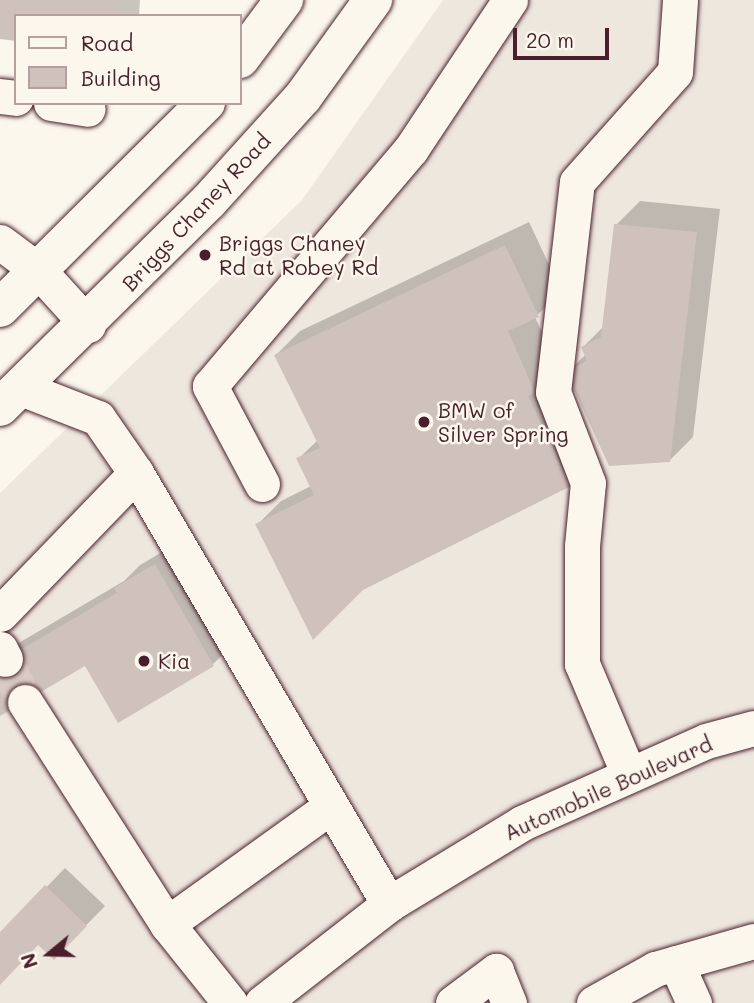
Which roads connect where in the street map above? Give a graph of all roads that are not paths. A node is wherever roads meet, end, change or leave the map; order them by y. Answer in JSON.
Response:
{"nodes":[{"id":1,"x":284,"y":0,"type":"edge"},
{"id":2,"x":373,"y":0,"type":"edge"},
{"id":3,"x":510,"y":0,"type":"edge"},
{"id":4,"x":680,"y":0,"type":"edge"},
{"id":5,"x":242,"y":56,"type":"edge"},
{"id":6,"x":63,"y":105,"type":"edge"},
{"id":7,"x":204,"y":105,"type":"edge"},
{"id":8,"x":88,"y":109,"type":"dead end"},
{"id":9,"x":0,"y":242,"type":"edge"},
{"id":10,"x":39,"y":271,"type":"junction"},
{"id":11,"x":0,"y":308,"type":"edge"},
{"id":12,"x":88,"y":326,"type":"junction"},
{"id":13,"x":10,"y":398,"type":"edge"},
{"id":14,"x":136,"y":473,"type":"junction"},
{"id":15,"x":262,"y":484,"type":"dead end"},
{"id":16,"x":0,"y":614,"type":"edge"},
{"id":17,"x":25,"y":702,"type":"tunnel mouth"},
{"id":18,"x":754,"y":728,"type":"edge"},
{"id":19,"x":629,"y":775,"type":"junction"},
{"id":20,"x":331,"y":806,"type":"junction"},
{"id":21,"x":389,"y":904,"type":"junction"},
{"id":22,"x":167,"y":924,"type":"junction"},
{"id":23,"x":754,"y":941,"type":"edge"},
{"id":24,"x":676,"y":963,"type":"junction"},
{"id":25,"x":230,"y":1003,"type":"edge"},
{"id":26,"x":262,"y":1003,"type":"edge"},
{"id":27,"x":453,"y":1003,"type":"edge"},
{"id":28,"x":509,"y":1003,"type":"edge"},
{"id":29,"x":594,"y":1003,"type":"edge"},
{"id":30,"x":695,"y":1003,"type":"edge"}],
"edges":[{"from":1,"to":5,"type":"main road"},
{"from":2,"to":12,"type":"main road","name":"Briggs Chaney Road"},
{"from":3,"to":15,"type":"street"},
{"from":4,"to":19,"type":"street"},
{"from":6,"to":8,"type":"street"},
{"from":7,"to":10,"type":"main road"},
{"from":9,"to":10,"type":"street"},
{"from":10,"to":11,"type":"main road"},
{"from":10,"to":12,"type":"street"},
{"from":12,"to":13,"type":"main road","name":"Briggs Chaney Road"},
{"from":13,"to":14,"type":"street"},
{"from":14,"to":16,"type":"street"},
{"from":14,"to":20,"type":"street"},
{"from":17,"to":22,"type":"street"},
{"from":18,"to":19,"type":"street","name":"Automobile Boulevard"},
{"from":19,"to":21,"type":"street","name":"Automobile Boulevard"},
{"from":20,"to":21,"type":"street"},
{"from":20,"to":22,"type":"street"},
{"from":21,"to":26,"type":"street","name":"Automobile Boulevard"},
{"from":22,"to":25,"type":"street"},
{"from":23,"to":24,"type":"street"},
{"from":24,"to":29,"type":"street"},
{"from":24,"to":30,"type":"street"},
{"from":27,"to":28,"type":"street"}]}
